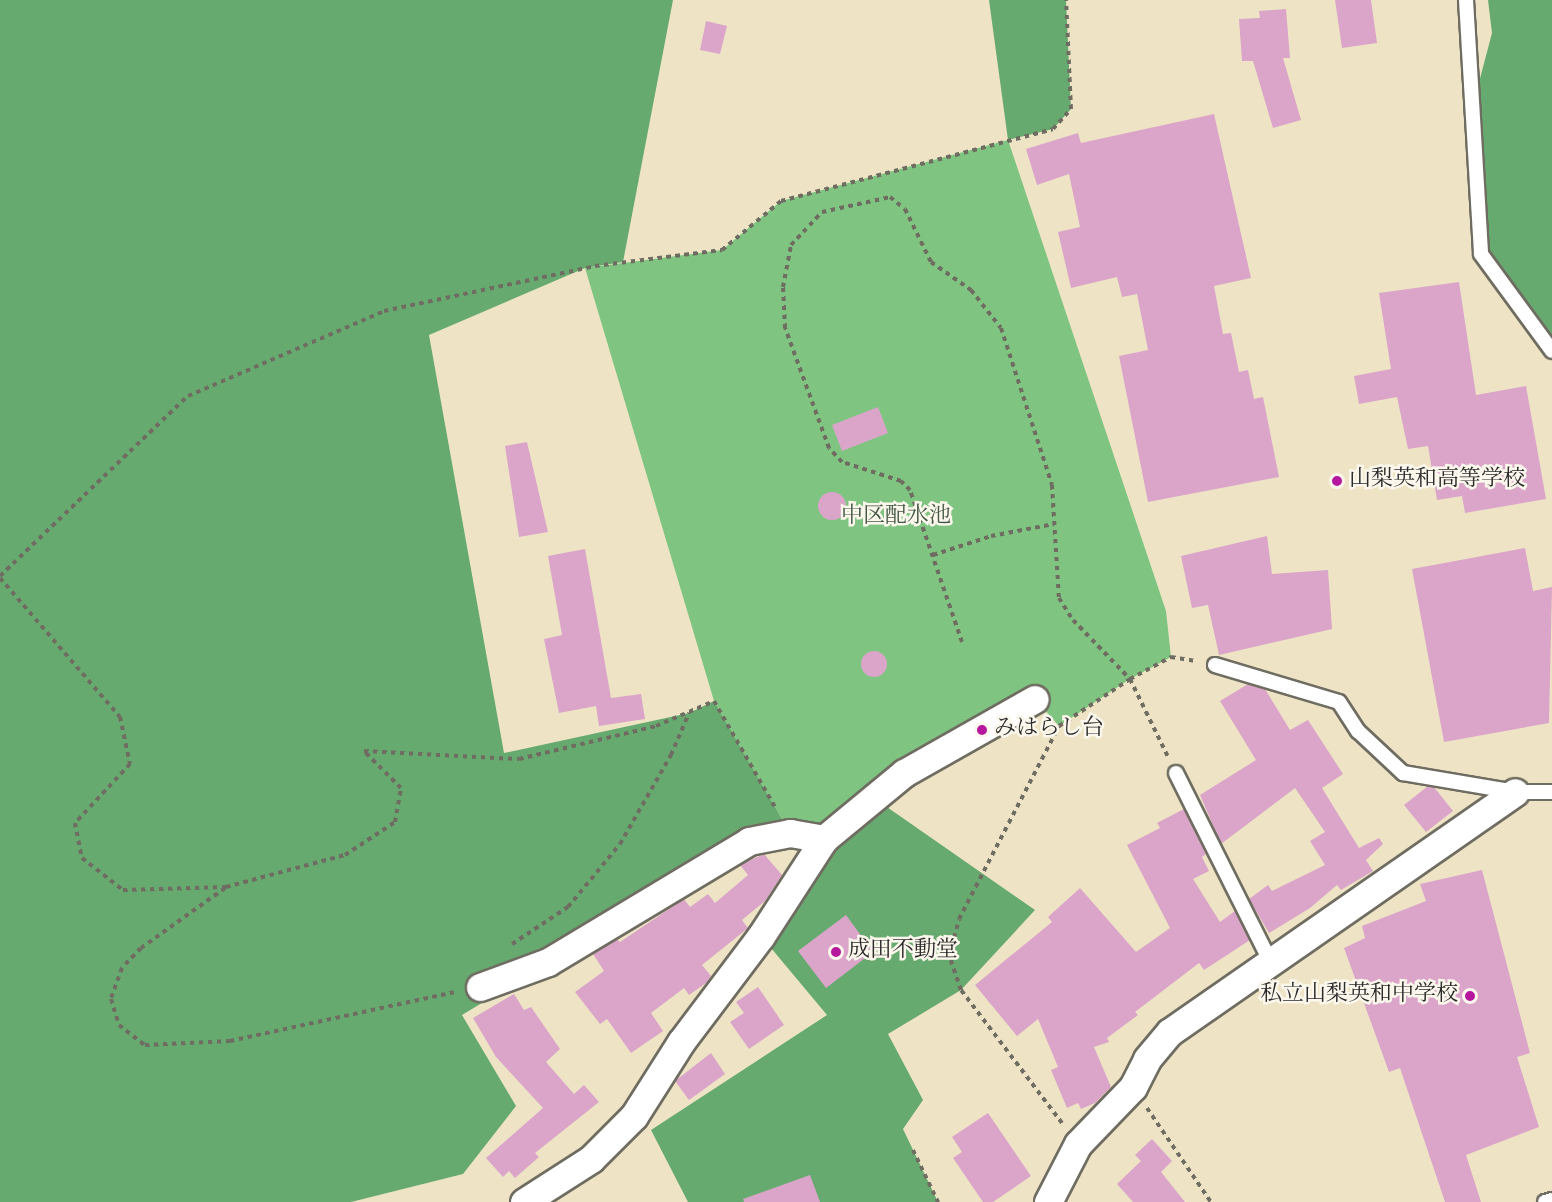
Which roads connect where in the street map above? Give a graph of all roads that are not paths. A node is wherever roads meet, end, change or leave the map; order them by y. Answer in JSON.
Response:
{"nodes":[{"id":1,"x":1467,"y":0,"type":"edge"},
{"id":2,"x":1552,"y":351,"type":"edge"},
{"id":3,"x":1215,"y":665,"type":"dead end"},
{"id":4,"x":1035,"y":699,"type":"dead end"},
{"id":5,"x":1176,"y":773,"type":"road end"},
{"id":6,"x":1515,"y":792,"type":"junction"},
{"id":7,"x":1552,"y":792,"type":"edge"},
{"id":8,"x":824,"y":839,"type":"junction"},
{"id":9,"x":1270,"y":962,"type":"junction"},
{"id":10,"x":480,"y":987,"type":"road end"},
{"id":11,"x":1552,"y":1200,"type":"edge"},
{"id":12,"x":524,"y":1202,"type":"edge"},
{"id":13,"x":1048,"y":1202,"type":"edge"},
{"id":14,"x":1545,"y":1202,"type":"edge"}],
"edges":[{"from":1,"to":2,"type":"lane"},
{"from":3,"to":6,"type":"lane"},
{"from":4,"to":8,"type":"street"},
{"from":5,"to":9,"type":"lane"},
{"from":6,"to":7,"type":"lane"},
{"from":6,"to":9,"type":"street"},
{"from":8,"to":10,"type":"street"},
{"from":8,"to":12,"type":"street"},
{"from":9,"to":13,"type":"street"},
{"from":11,"to":14,"type":"lane"}]}
